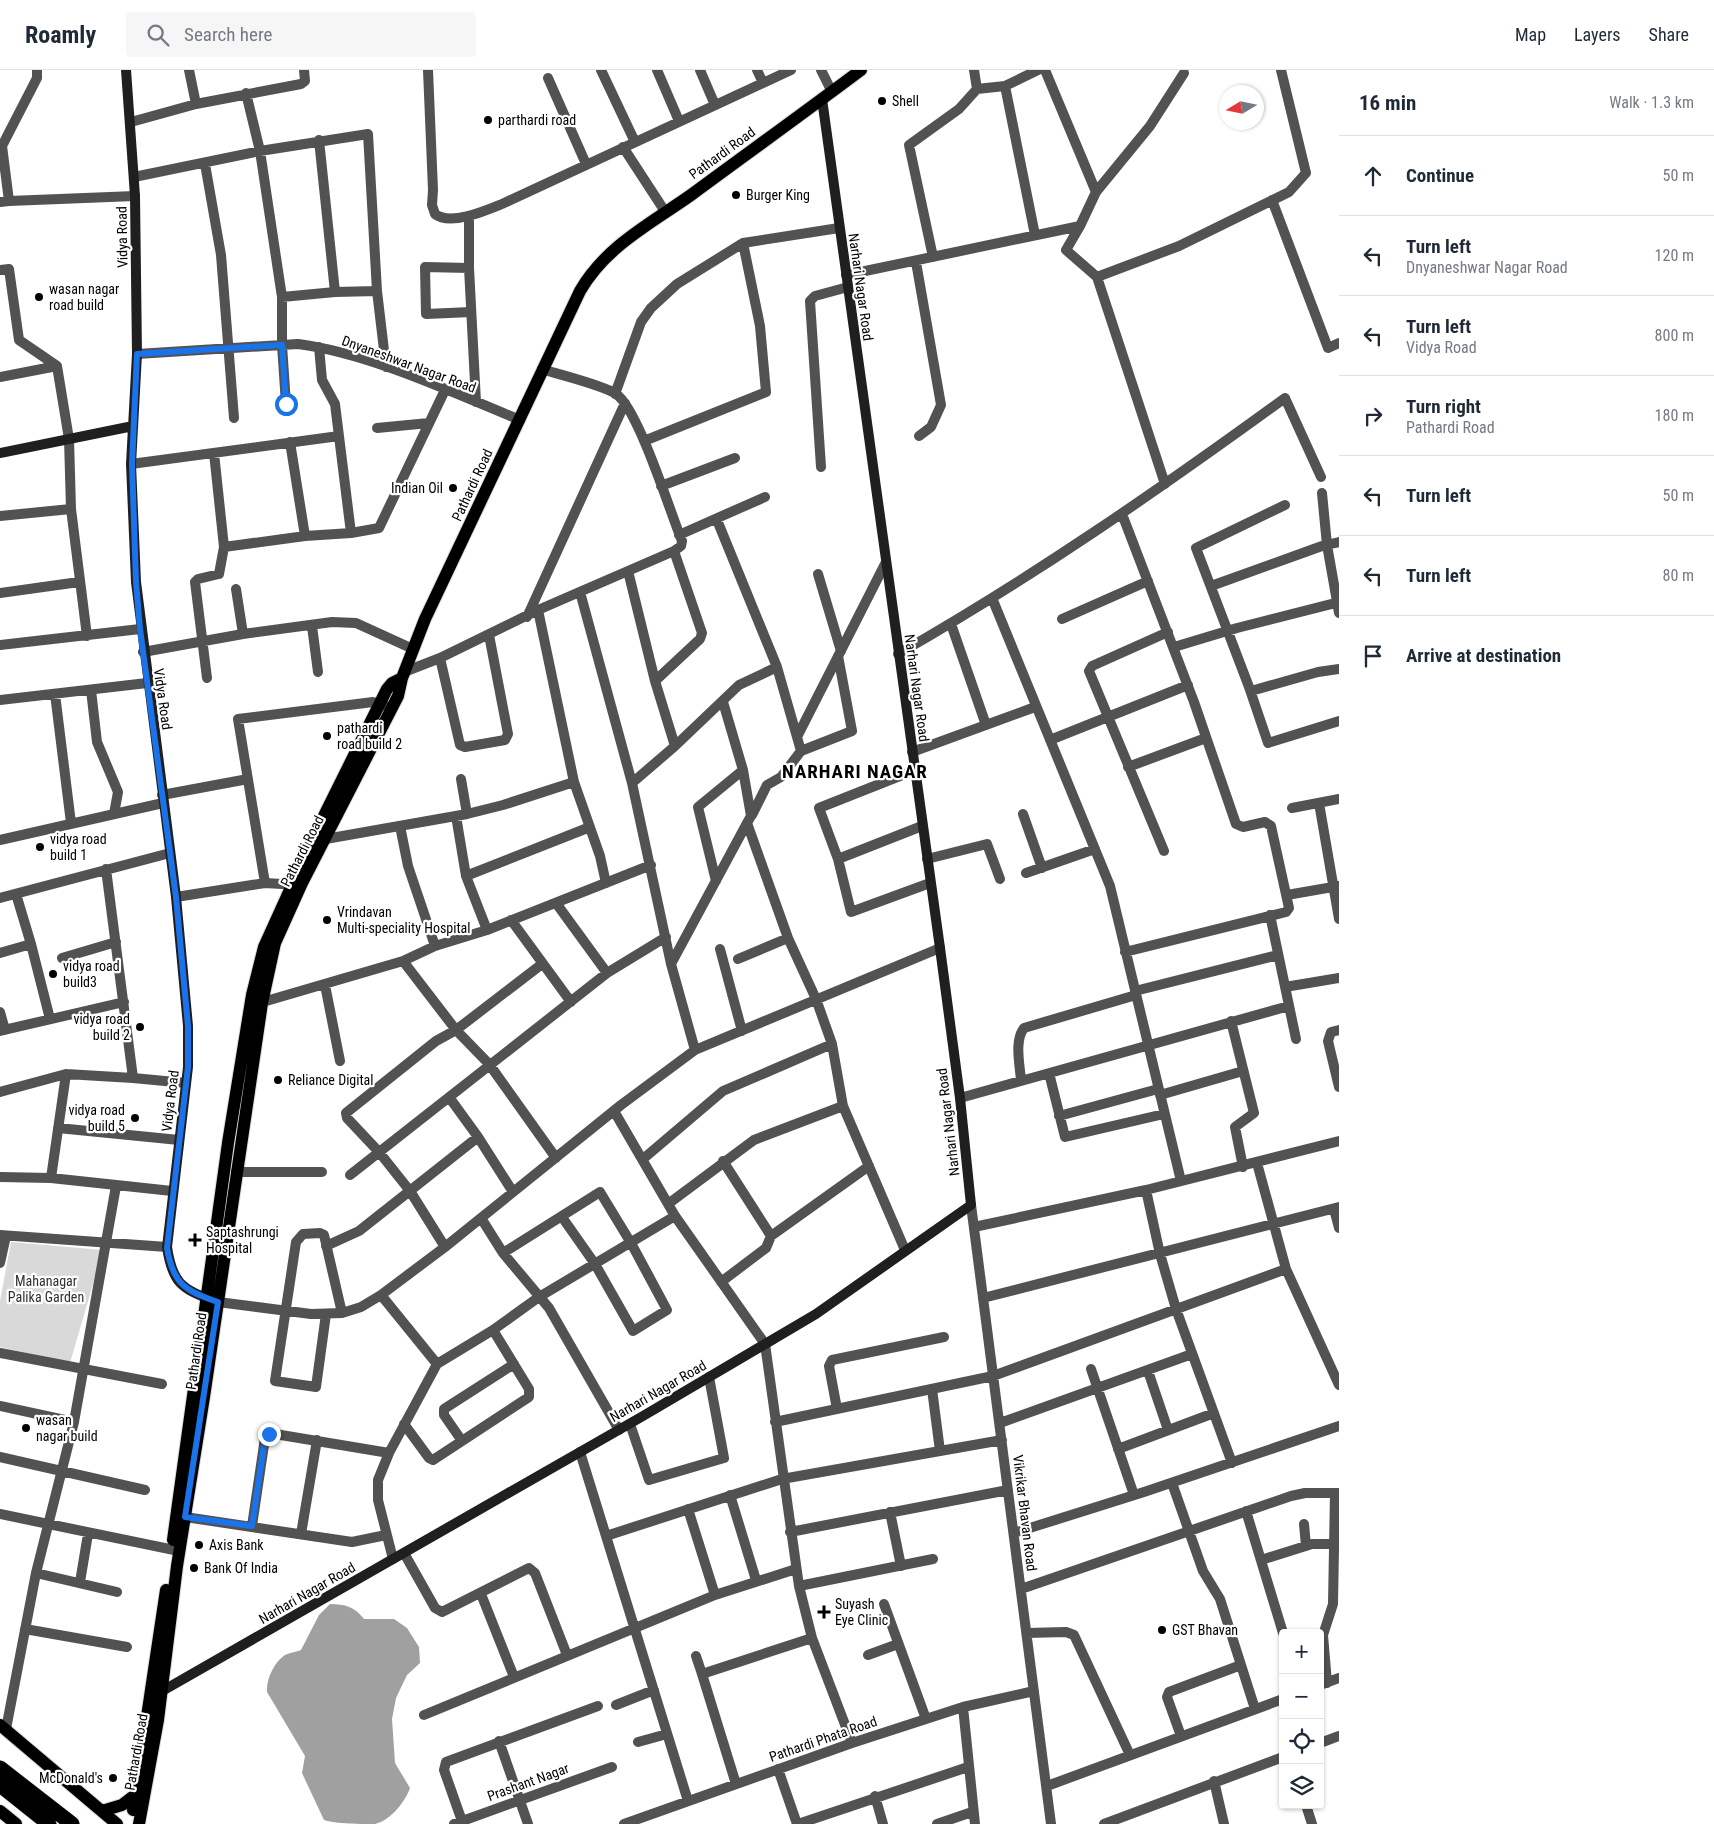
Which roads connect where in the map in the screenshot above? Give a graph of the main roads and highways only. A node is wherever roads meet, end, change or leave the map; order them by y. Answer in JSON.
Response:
{"nodes":[{"id":1,"x":861,"y":70,"type":"edge"},
{"id":2,"x":256,"y":1004,"type":"junction"},
{"id":3,"x":212,"y":1300,"type":"junction"},
{"id":4,"x":176,"y":1550,"type":"junction"},
{"id":5,"x":156,"y":1694,"type":"junction"},
{"id":6,"x":3,"y":1727,"type":"edge"},
{"id":7,"x":0,"y":1768,"type":"edge"},
{"id":8,"x":0,"y":1786,"type":"edge"},
{"id":9,"x":135,"y":1795,"type":"junction"},
{"id":10,"x":0,"y":1811,"type":"edge"},
{"id":11,"x":102,"y":1811,"type":"junction"},
{"id":12,"x":16,"y":1824,"type":"edge"},
{"id":13,"x":49,"y":1824,"type":"edge"},
{"id":14,"x":72,"y":1824,"type":"edge"},
{"id":15,"x":117,"y":1824,"type":"edge"},
{"id":16,"x":131,"y":1824,"type":"edge"},
{"id":17,"x":139,"y":1824,"type":"edge"}],
"edges":[{"from":1,"to":2,"type":"main road","name":"Pathardi Road"},
{"from":2,"to":3,"type":"main road","name":"Pathardi Road"},
{"from":2,"to":3,"type":"main road"},
{"from":3,"to":4,"type":"main road"},
{"from":3,"to":4,"type":"main road","name":"Pathardi Road"},
{"from":4,"to":5,"type":"main road"},
{"from":5,"to":9,"type":"main road"},
{"from":5,"to":17,"type":"main road","name":"Pathardi Road"},
{"from":6,"to":11,"type":"main road"},
{"from":7,"to":14,"type":"highway"},
{"from":8,"to":13,"type":"highway"},
{"from":9,"to":11,"type":"main road"},
{"from":9,"to":16,"type":"main road"},
{"from":10,"to":12,"type":"main road"},
{"from":11,"to":15,"type":"main road"}]}
